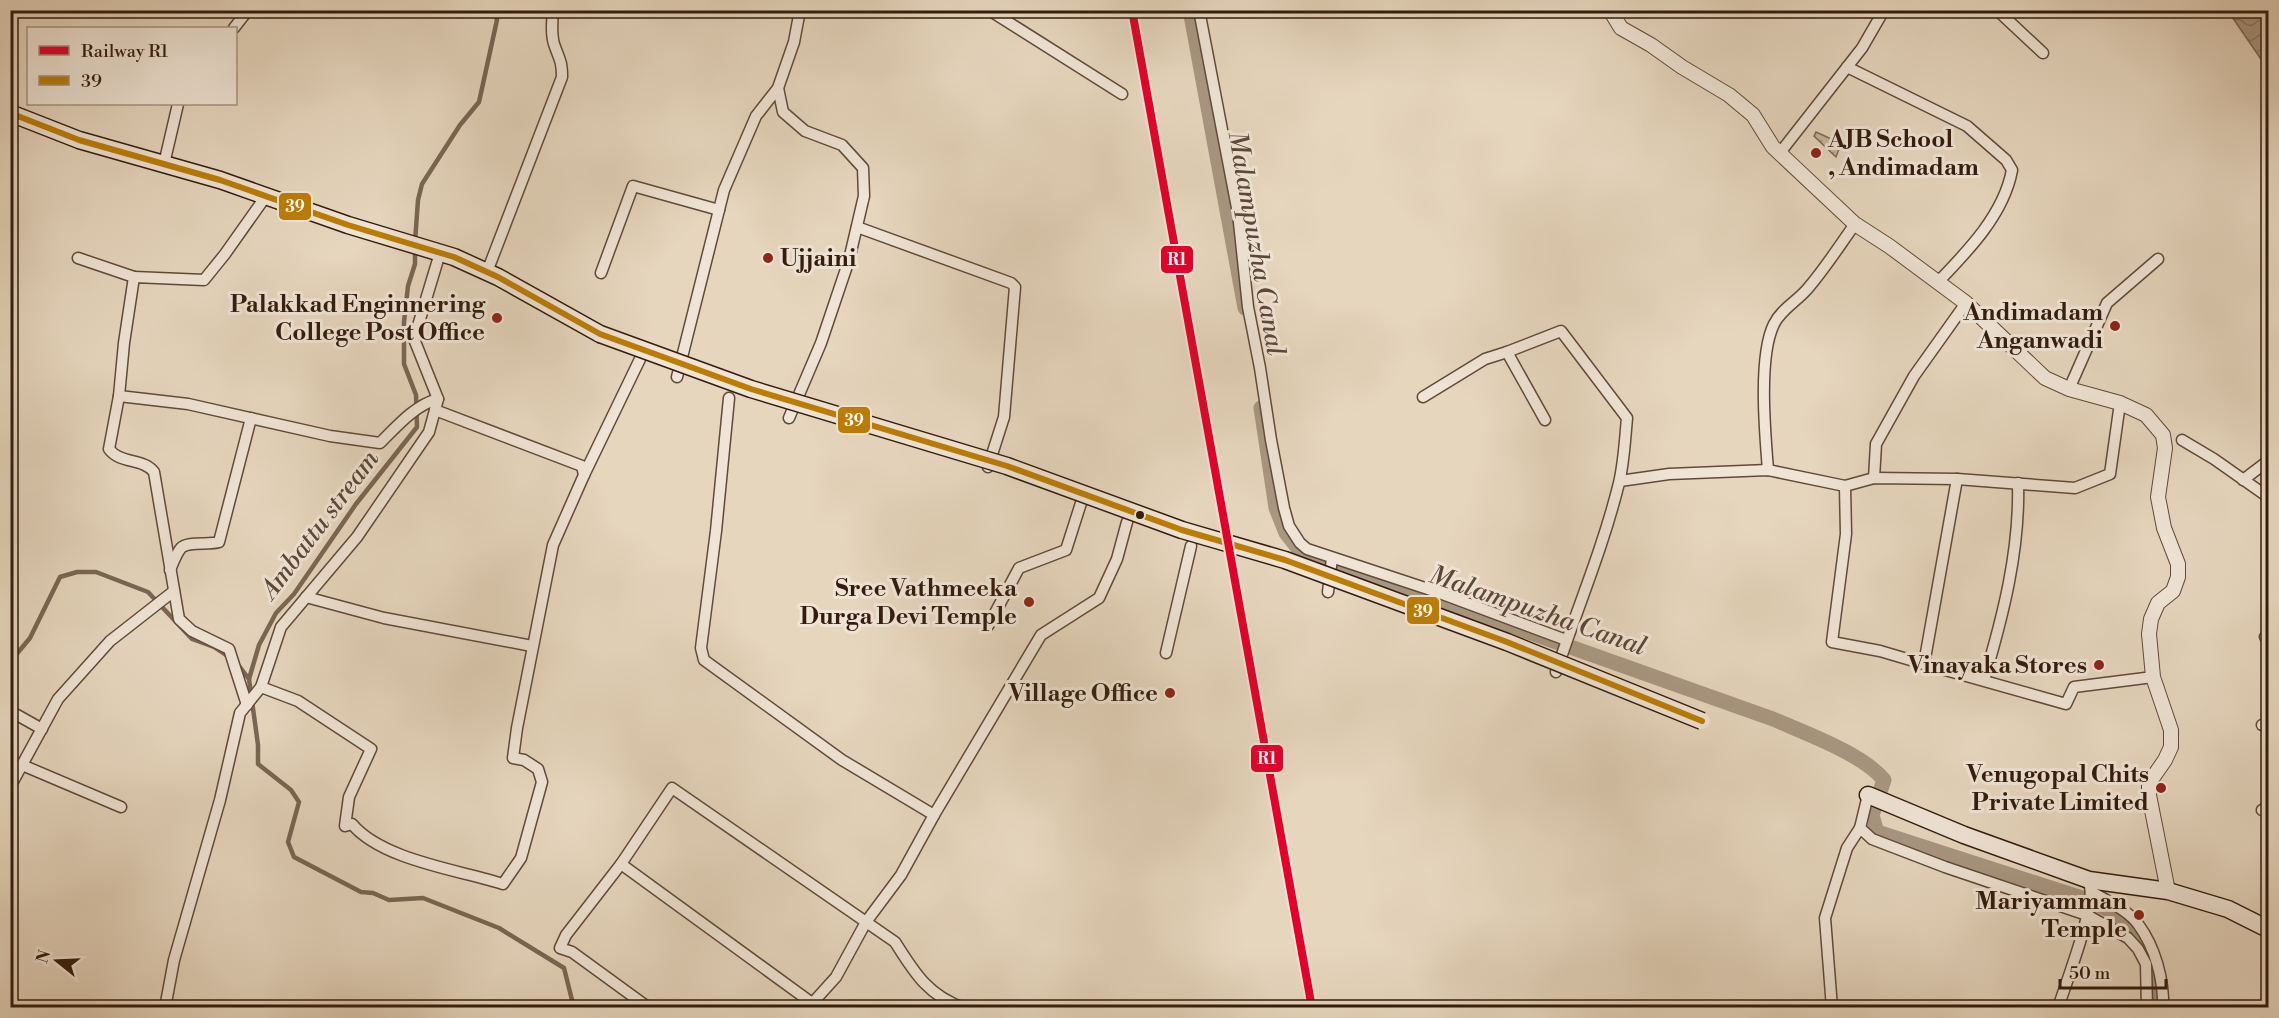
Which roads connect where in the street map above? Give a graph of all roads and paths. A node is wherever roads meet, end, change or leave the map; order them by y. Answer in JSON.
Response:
{"nodes":[{"id":1,"x":248,"y":10,"type":"edge"},
{"id":2,"x":553,"y":10,"type":"edge"},
{"id":3,"x":800,"y":10,"type":"edge"},
{"id":4,"x":988,"y":10,"type":"edge"},
{"id":5,"x":1199,"y":10,"type":"edge"},
{"id":6,"x":1610,"y":10,"type":"edge"},
{"id":7,"x":1884,"y":10,"type":"edge"},
{"id":8,"x":1997,"y":10,"type":"edge"},
{"id":9,"x":235,"y":27,"type":"edge"},
{"id":10,"x":2043,"y":53,"type":"dead end"},
{"id":11,"x":1847,"y":67,"type":"junction"},
{"id":12,"x":778,"y":88,"type":"junction"},
{"id":13,"x":1122,"y":94,"type":"dead end"},
{"id":14,"x":178,"y":105,"type":"edge"},
{"id":15,"x":10,"y":113,"type":"edge"},
{"id":16,"x":1779,"y":154,"type":"junction"},
{"id":17,"x":164,"y":164,"type":"junction"},
{"id":18,"x":266,"y":196,"type":"junction"},
{"id":19,"x":719,"y":210,"type":"junction"},
{"id":20,"x":1855,"y":224,"type":"junction"},
{"id":21,"x":857,"y":227,"type":"junction"},
{"id":22,"x":440,"y":253,"type":"junction"},
{"id":23,"x":78,"y":258,"type":"dead end"},
{"id":24,"x":2158,"y":259,"type":"dead end"},
{"id":25,"x":487,"y":272,"type":"junction"},
{"id":26,"x":601,"y":273,"type":"dead end"},
{"id":27,"x":134,"y":277,"type":"junction"},
{"id":28,"x":1938,"y":282,"type":"junction"},
{"id":29,"x":1966,"y":303,"type":"junction"},
{"id":30,"x":1508,"y":351,"type":"junction"},
{"id":31,"x":640,"y":359,"type":"dead end"},
{"id":32,"x":677,"y":377,"type":"dead end"},
{"id":33,"x":2069,"y":389,"type":"junction"},
{"id":34,"x":119,"y":396,"type":"junction"},
{"id":35,"x":1423,"y":397,"type":"dead end"},
{"id":36,"x":729,"y":398,"type":"dead end"},
{"id":37,"x":2120,"y":403,"type":"junction"},
{"id":38,"x":434,"y":404,"type":"junction"},
{"id":39,"x":251,"y":418,"type":"junction"},
{"id":40,"x":789,"y":418,"type":"dead end"},
{"id":41,"x":1545,"y":420,"type":"dead end"},
{"id":42,"x":2182,"y":441,"type":"dead end"},
{"id":43,"x":2268,"y":461,"type":"edge"},
{"id":44,"x":988,"y":467,"type":"dead end"},
{"id":45,"x":1768,"y":470,"type":"junction"},
{"id":46,"x":584,"y":475,"type":"junction"},
{"id":47,"x":1874,"y":478,"type":"junction"},
{"id":48,"x":1957,"y":479,"type":"junction"},
{"id":49,"x":2243,"y":480,"type":"junction"},
{"id":50,"x":1620,"y":481,"type":"junction"},
{"id":51,"x":2018,"y":483,"type":"junction"},
{"id":52,"x":1845,"y":486,"type":"junction"},
{"id":53,"x":2268,"y":497,"type":"edge"},
{"id":54,"x":1081,"y":503,"type":"dead end"},
{"id":55,"x":1127,"y":522,"type":"dead end"},
{"id":56,"x":1191,"y":546,"type":"dead end"},
{"id":57,"x":1332,"y":558,"type":"junction"},
{"id":58,"x":170,"y":570,"type":"junction"},
{"id":59,"x":1328,"y":590,"type":"dead end"},
{"id":60,"x":170,"y":594,"type":"junction"},
{"id":61,"x":306,"y":597,"type":"junction"},
{"id":62,"x":988,"y":626,"type":"dead end"},
{"id":63,"x":1567,"y":639,"type":"junction"},
{"id":64,"x":532,"y":646,"type":"junction"},
{"id":65,"x":1166,"y":653,"type":"dead end"},
{"id":66,"x":1924,"y":664,"type":"junction"},
{"id":67,"x":1556,"y":672,"type":"dead end"},
{"id":68,"x":2153,"y":677,"type":"junction"},
{"id":69,"x":1984,"y":680,"type":"junction"},
{"id":70,"x":260,"y":688,"type":"junction"},
{"id":71,"x":247,"y":704,"type":"junction"},
{"id":72,"x":10,"y":711,"type":"edge"},
{"id":73,"x":1702,"y":721,"type":"dead end"},
{"id":74,"x":42,"y":729,"type":"junction"},
{"id":75,"x":22,"y":765,"type":"junction"},
{"id":76,"x":10,"y":787,"type":"edge"},
{"id":77,"x":1868,"y":795,"type":"joint"},
{"id":78,"x":121,"y":807,"type":"dead end"},
{"id":79,"x":934,"y":815,"type":"junction"},
{"id":80,"x":1860,"y":828,"type":"junction"},
{"id":81,"x":621,"y":864,"type":"junction"},
{"id":82,"x":2090,"y":886,"type":"junction"},
{"id":83,"x":2168,"y":891,"type":"junction"},
{"id":84,"x":2087,"y":915,"type":"junction"},
{"id":85,"x":866,"y":922,"type":"junction"},
{"id":86,"x":2268,"y":929,"type":"edge"},
{"id":87,"x":810,"y":1005,"type":"edge"},
{"id":88,"x":165,"y":1008,"type":"edge"},
{"id":89,"x":649,"y":1008,"type":"edge"},
{"id":90,"x":964,"y":1008,"type":"edge"},
{"id":91,"x":1833,"y":1008,"type":"edge"},
{"id":92,"x":2058,"y":1008,"type":"edge"},
{"id":93,"x":2147,"y":1008,"type":"edge"},
{"id":94,"x":2163,"y":1008,"type":"edge"}],
"edges":[{"from":1,"to":9,"type":"street"},
{"from":2,"to":25,"type":"street"},
{"from":3,"to":12,"type":"street"},
{"from":4,"to":13,"type":"street"},
{"from":5,"to":57,"type":"street"},
{"from":6,"to":16,"type":"street"},
{"from":7,"to":11,"type":"street"},
{"from":8,"to":10,"type":"street"},
{"from":11,"to":16,"type":"street"},
{"from":11,"to":28,"type":"street"},
{"from":12,"to":19,"type":"street"},
{"from":12,"to":21,"type":"street"},
{"from":14,"to":17,"type":"street"},
{"from":15,"to":17,"type":"main road"},
{"from":16,"to":20,"type":"street"},
{"from":17,"to":18,"type":"main road"},
{"from":18,"to":22,"type":"main road"},
{"from":18,"to":27,"type":"street"},
{"from":19,"to":26,"type":"street"},
{"from":19,"to":32,"type":"street"},
{"from":20,"to":28,"type":"street"},
{"from":20,"to":45,"type":"street"},
{"from":21,"to":40,"type":"street"},
{"from":21,"to":44,"type":"street"},
{"from":22,"to":25,"type":"main road"},
{"from":22,"to":38,"type":"street"},
{"from":23,"to":27,"type":"street"},
{"from":24,"to":33,"type":"street"},
{"from":25,"to":73,"type":"main road","bridge":true},
{"from":27,"to":34,"type":"street"},
{"from":28,"to":29,"type":"street"},
{"from":29,"to":33,"type":"street"},
{"from":29,"to":47,"type":"street"},
{"from":30,"to":35,"type":"street"},
{"from":30,"to":41,"type":"street"},
{"from":30,"to":50,"type":"street"},
{"from":31,"to":46,"type":"street"},
{"from":33,"to":37,"type":"street"},
{"from":34,"to":39,"type":"street"},
{"from":34,"to":58,"type":"street"},
{"from":36,"to":79,"type":"street"},
{"from":37,"to":51,"type":"street"},
{"from":37,"to":68,"type":"street"},
{"from":38,"to":39,"type":"street"},
{"from":38,"to":46,"type":"street"},
{"from":38,"to":61,"type":"street"},
{"from":39,"to":58,"type":"street"},
{"from":42,"to":49,"type":"street"},
{"from":43,"to":49,"type":"street"},
{"from":45,"to":50,"type":"street"},
{"from":45,"to":52,"type":"street"},
{"from":46,"to":64,"type":"street"},
{"from":47,"to":48,"type":"street"},
{"from":47,"to":52,"type":"street"},
{"from":48,"to":51,"type":"street"},
{"from":48,"to":66,"type":"street"},
{"from":49,"to":53,"type":"street"},
{"from":50,"to":63,"type":"street"},
{"from":51,"to":69,"type":"street"},
{"from":52,"to":66,"type":"street"},
{"from":54,"to":62,"type":"street"},
{"from":55,"to":79,"type":"street"},
{"from":56,"to":65,"type":"street"},
{"from":57,"to":59,"type":"street"},
{"from":57,"to":63,"type":"street"},
{"from":58,"to":60,"type":"street"},
{"from":60,"to":71,"type":"street"},
{"from":60,"to":74,"type":"street"},
{"from":61,"to":64,"type":"street"},
{"from":61,"to":70,"type":"street"},
{"from":63,"to":67,"type":"street"},
{"from":64,"to":70,"type":"street"},
{"from":66,"to":69,"type":"street"},
{"from":68,"to":69,"type":"street"},
{"from":68,"to":83,"type":"street"},
{"from":70,"to":71,"type":"street"},
{"from":71,"to":88,"type":"street"},
{"from":72,"to":74,"type":"street"},
{"from":74,"to":75,"type":"street"},
{"from":75,"to":76,"type":"street"},
{"from":75,"to":78,"type":"street"},
{"from":77,"to":80,"type":"street"},
{"from":77,"to":82,"type":"main road"},
{"from":79,"to":85,"type":"street"},
{"from":80,"to":84,"type":"street"},
{"from":80,"to":91,"type":"street"},
{"from":81,"to":85,"type":"street"},
{"from":81,"to":87,"type":"street"},
{"from":81,"to":89,"type":"street"},
{"from":82,"to":83,"type":"main road"},
{"from":82,"to":84,"type":"street"},
{"from":82,"to":94,"type":"street"},
{"from":83,"to":86,"type":"main road"},
{"from":84,"to":92,"type":"street"},
{"from":84,"to":93,"type":"street"},
{"from":85,"to":87,"type":"street"},
{"from":85,"to":90,"type":"street"}]}
